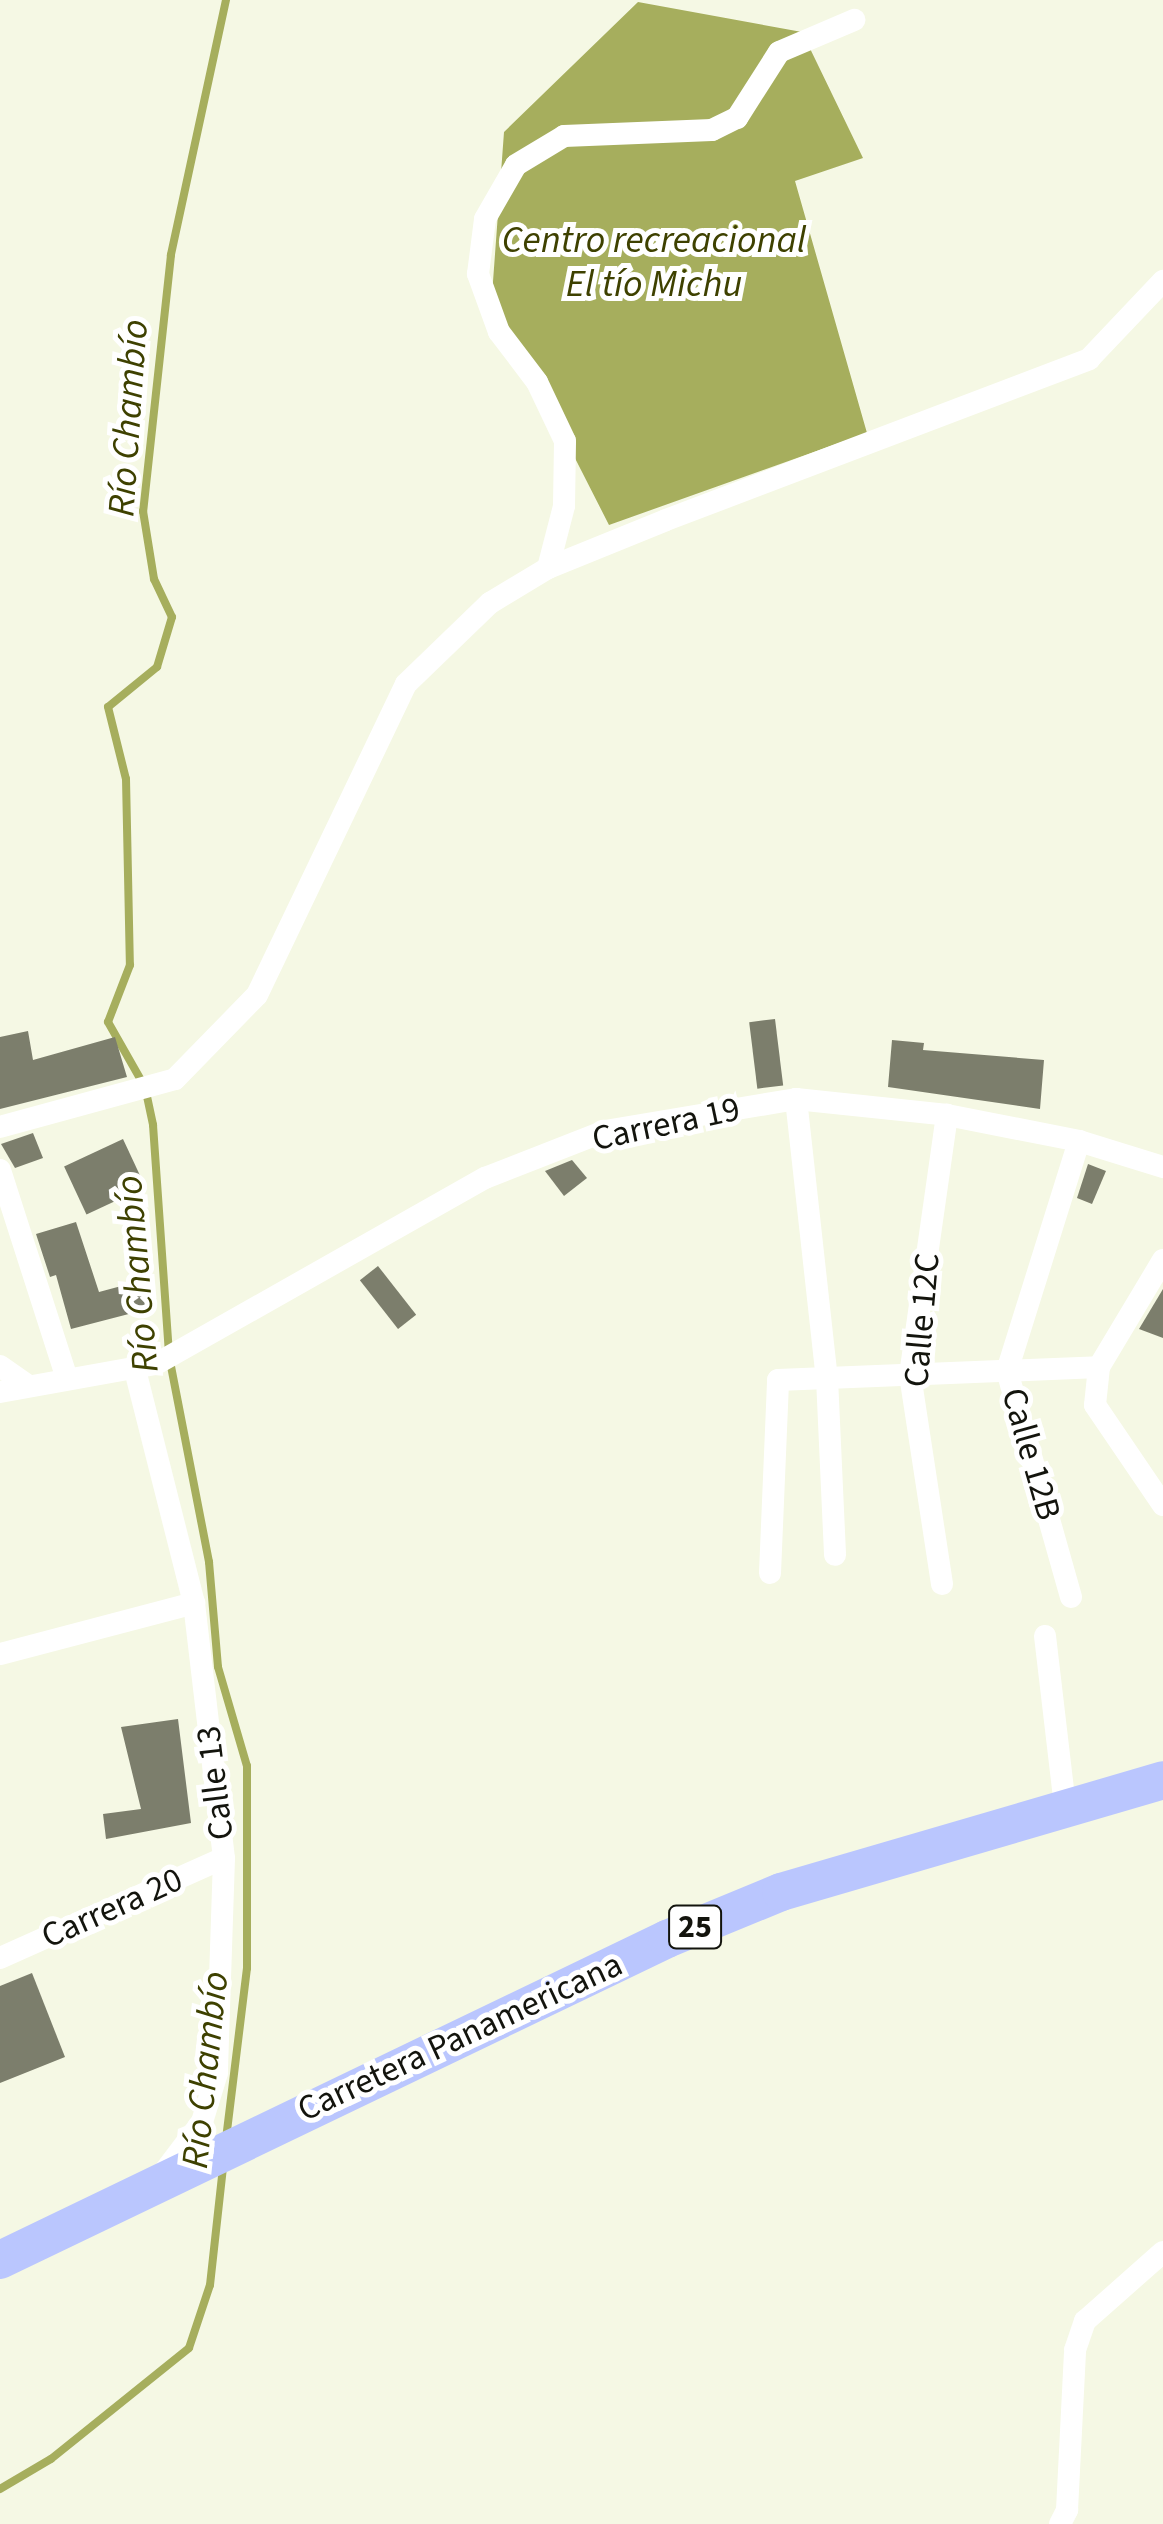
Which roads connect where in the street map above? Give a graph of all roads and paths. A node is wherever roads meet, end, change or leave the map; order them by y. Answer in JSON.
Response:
{"nodes":[{"id":1,"x":854,"y":20,"type":"dead end"},
{"id":2,"x":1163,"y":282,"type":"edge"},
{"id":3,"x":548,"y":568,"type":"junction"},
{"id":4,"x":796,"y":1099,"type":"junction"},
{"id":5,"x":947,"y":1115,"type":"junction"},
{"id":6,"x":0,"y":1127,"type":"edge"},
{"id":7,"x":1079,"y":1140,"type":"junction"},
{"id":8,"x":1163,"y":1167,"type":"edge"},
{"id":9,"x":0,"y":1170,"type":"edge"},
{"id":10,"x":1163,"y":1260,"type":"edge"},
{"id":11,"x":0,"y":1366,"type":"edge"},
{"id":12,"x":146,"y":1367,"type":"junction"},
{"id":13,"x":1098,"y":1368,"type":"junction"},
{"id":14,"x":1007,"y":1371,"type":"junction"},
{"id":15,"x":910,"y":1375,"type":"junction"},
{"id":16,"x":66,"y":1376,"type":"junction"},
{"id":17,"x":827,"y":1378,"type":"junction"},
{"id":18,"x":28,"y":1386,"type":"junction"},
{"id":19,"x":0,"y":1392,"type":"edge"},
{"id":20,"x":1163,"y":1505,"type":"edge"},
{"id":21,"x":835,"y":1555,"type":"dead end"},
{"id":22,"x":770,"y":1573,"type":"dead end"},
{"id":23,"x":942,"y":1584,"type":"dead end"},
{"id":24,"x":1071,"y":1596,"type":"dead end"},
{"id":25,"x":194,"y":1603,"type":"junction"},
{"id":26,"x":1045,"y":1636,"type":"dead end"},
{"id":27,"x":0,"y":1654,"type":"edge"},
{"id":28,"x":1163,"y":1780,"type":"edge"},
{"id":29,"x":1065,"y":1804,"type":"junction"},
{"id":30,"x":224,"y":1858,"type":"junction"},
{"id":31,"x":0,"y":1958,"type":"edge"},
{"id":32,"x":153,"y":2186,"type":"junction"},
{"id":33,"x":1163,"y":2252,"type":"edge"},
{"id":34,"x":0,"y":2260,"type":"edge"},
{"id":35,"x":1060,"y":2524,"type":"edge"}],
"edges":[{"from":1,"to":3,"type":"street"},
{"from":2,"to":3,"type":"street"},
{"from":3,"to":6,"type":"street"},
{"from":4,"to":5,"type":"street","name":"Carrera 19"},
{"from":4,"to":12,"type":"street","name":"Carrera 19"},
{"from":4,"to":17,"type":"street"},
{"from":5,"to":7,"type":"street","name":"Carrera 19"},
{"from":5,"to":15,"type":"street","name":"Calle 12C"},
{"from":7,"to":8,"type":"street","name":"Carrera 19"},
{"from":7,"to":14,"type":"street","name":"Calle 12B"},
{"from":9,"to":16,"type":"street"},
{"from":10,"to":13,"type":"street"},
{"from":11,"to":18,"type":"street"},
{"from":12,"to":16,"type":"street"},
{"from":12,"to":25,"type":"street","name":"Calle 13"},
{"from":13,"to":14,"type":"street"},
{"from":13,"to":20,"type":"street"},
{"from":14,"to":15,"type":"street"},
{"from":14,"to":24,"type":"street","name":"Calle 12B"},
{"from":15,"to":17,"type":"street"},
{"from":15,"to":23,"type":"street","name":"Calle 12C"},
{"from":16,"to":18,"type":"street"},
{"from":17,"to":21,"type":"street"},
{"from":17,"to":22,"type":"street"},
{"from":18,"to":19,"type":"street"},
{"from":25,"to":27,"type":"street"},
{"from":25,"to":30,"type":"street","name":"Calle 13"},
{"from":26,"to":29,"type":"street"},
{"from":28,"to":29,"type":"highway","name":"Carretera Panamericana","number":"25"},
{"from":29,"to":32,"type":"highway","name":"Carretera Panamericana","number":"25"},
{"from":30,"to":31,"type":"street","name":"Carrera 20"},
{"from":30,"to":32,"type":"street","name":"Calle 13"},
{"from":32,"to":34,"type":"highway","name":"Carretera Panamericana","number":"25"},
{"from":33,"to":35,"type":"street"}]}
